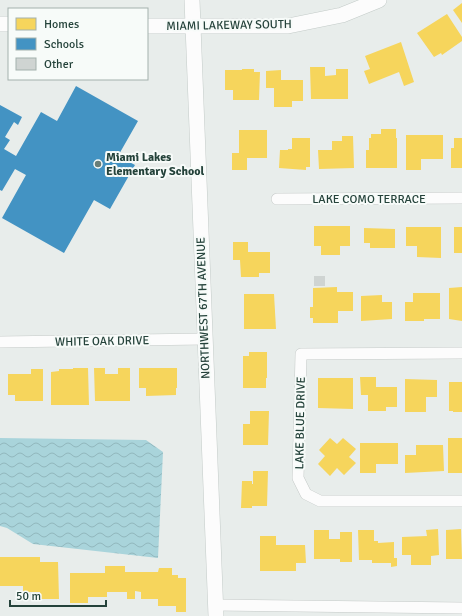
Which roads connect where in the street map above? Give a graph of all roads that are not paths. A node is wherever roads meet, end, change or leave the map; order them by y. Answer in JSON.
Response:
{"nodes":[{"id":1,"x":192,"y":0,"type":"edge"},
{"id":2,"x":378,"y":0,"type":"edge"},
{"id":3,"x":148,"y":26,"type":"edge"},
{"id":4,"x":192,"y":27,"type":"junction"},
{"id":5,"x":462,"y":198,"type":"edge"},
{"id":6,"x":277,"y":199,"type":"dead end"},
{"id":7,"x":204,"y":340,"type":"junction"},
{"id":8,"x":0,"y":342,"type":"edge"},
{"id":9,"x":462,"y":352,"type":"edge"},
{"id":10,"x":462,"y":501,"type":"edge"},
{"id":11,"x":462,"y":608,"type":"edge"},
{"id":12,"x":216,"y":611,"type":"edge"}],
"edges":[{"from":1,"to":4,"type":"main road","name":"NORTHWEST 67TH AVENUE"},
{"from":2,"to":4,"type":"main road","name":"MIAMI LAKEWAY SOUTH"},
{"from":3,"to":4,"type":"main road","name":"MIAMI LAKEWAY SOUTH"},
{"from":4,"to":7,"type":"main road","name":"NORTHWEST 67TH AVENUE"},
{"from":5,"to":6,"type":"street","name":"LAKE COMO TERRACE"},
{"from":7,"to":8,"type":"street","name":"WHITE OAK DRIVE"},
{"from":7,"to":12,"type":"main road","name":"NORTHWEST 67TH AVENUE"},
{"from":9,"to":10,"type":"street","name":"LAKE BLUE DRIVE"},
{"from":11,"to":12,"type":"street"}]}
